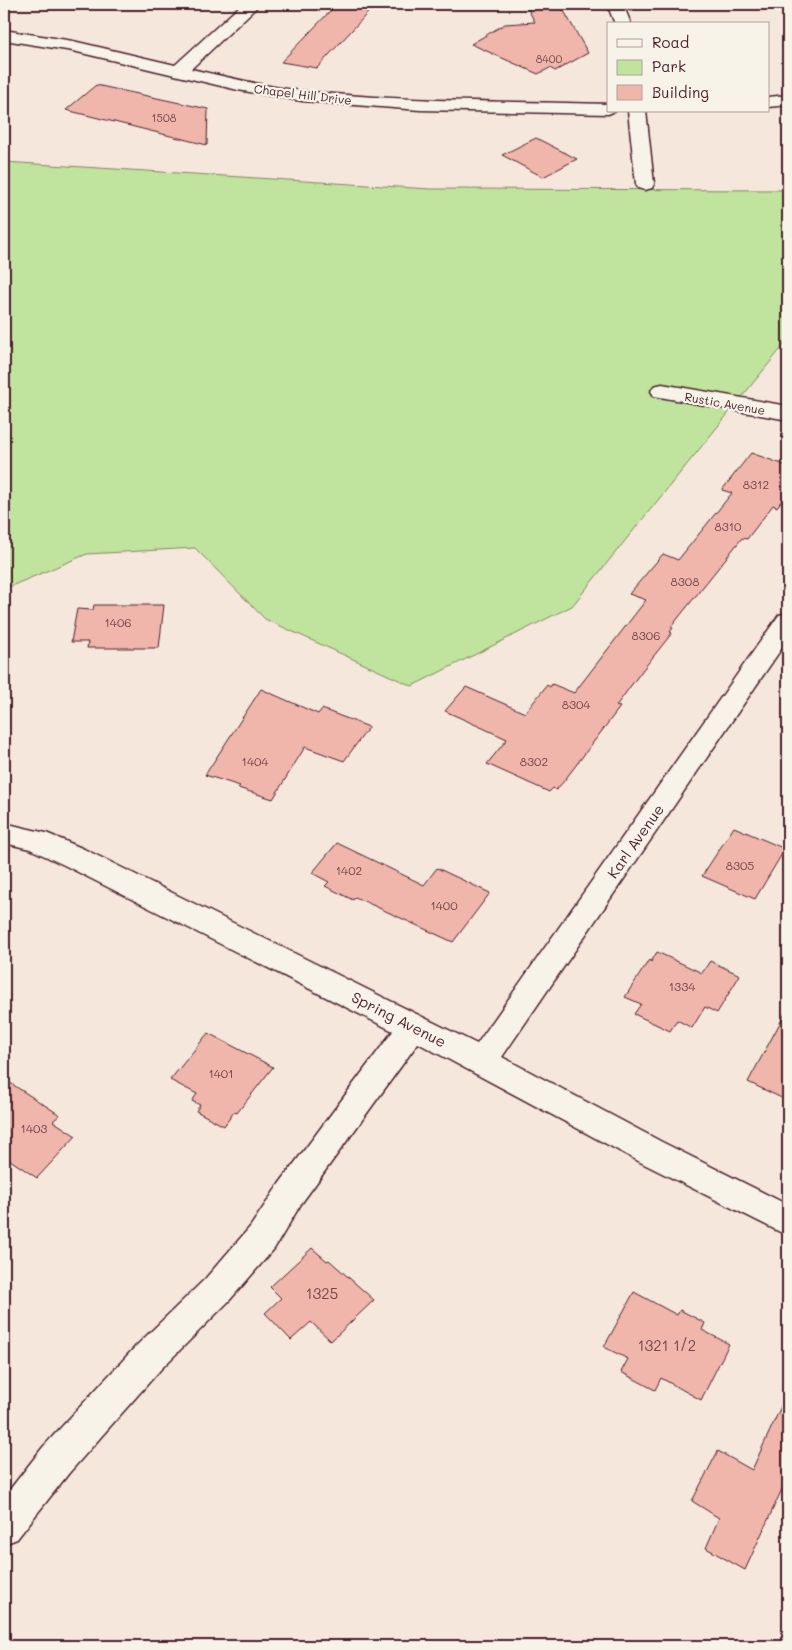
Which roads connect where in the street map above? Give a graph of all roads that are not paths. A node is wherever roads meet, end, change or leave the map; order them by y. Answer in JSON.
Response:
{"nodes":[{"id":1,"x":252,"y":4,"type":"edge"},
{"id":2,"x":615,"y":4,"type":"edge"},
{"id":3,"x":622,"y":22,"type":"edge"},
{"id":4,"x":4,"y":35,"type":"edge"},
{"id":5,"x":178,"y":71,"type":"junction"},
{"id":6,"x":788,"y":100,"type":"edge"},
{"id":7,"x":770,"y":102,"type":"edge"},
{"id":8,"x":607,"y":109,"type":"edge"},
{"id":9,"x":637,"y":112,"type":"edge"},
{"id":10,"x":645,"y":184,"type":"dead end"},
{"id":11,"x":662,"y":391,"type":"dead end"},
{"id":12,"x":788,"y":413,"type":"edge"},
{"id":13,"x":788,"y":621,"type":"edge"},
{"id":14,"x":4,"y":833,"type":"edge"},
{"id":15,"x":414,"y":1026,"type":"junction"},
{"id":16,"x":482,"y":1061,"type":"junction"},
{"id":17,"x":788,"y":1221,"type":"edge"},
{"id":18,"x":4,"y":1526,"type":"edge"}],
"edges":[{"from":1,"to":5,"type":"street"},
{"from":2,"to":3,"type":"street"},
{"from":4,"to":5,"type":"street","name":"Chapel Hill Drive"},
{"from":5,"to":8,"type":"street","name":"Chapel Hill Drive"},
{"from":6,"to":7,"type":"street"},
{"from":9,"to":10,"type":"street"},
{"from":11,"to":12,"type":"street","name":"Rustic Avenue"},
{"from":13,"to":16,"type":"street","name":"Karl Avenue"},
{"from":14,"to":15,"type":"street","name":"Spring Avenue"},
{"from":15,"to":16,"type":"street","name":"Spring Avenue"},
{"from":15,"to":18,"type":"street"},
{"from":16,"to":17,"type":"street","name":"Spring Avenue"}]}
